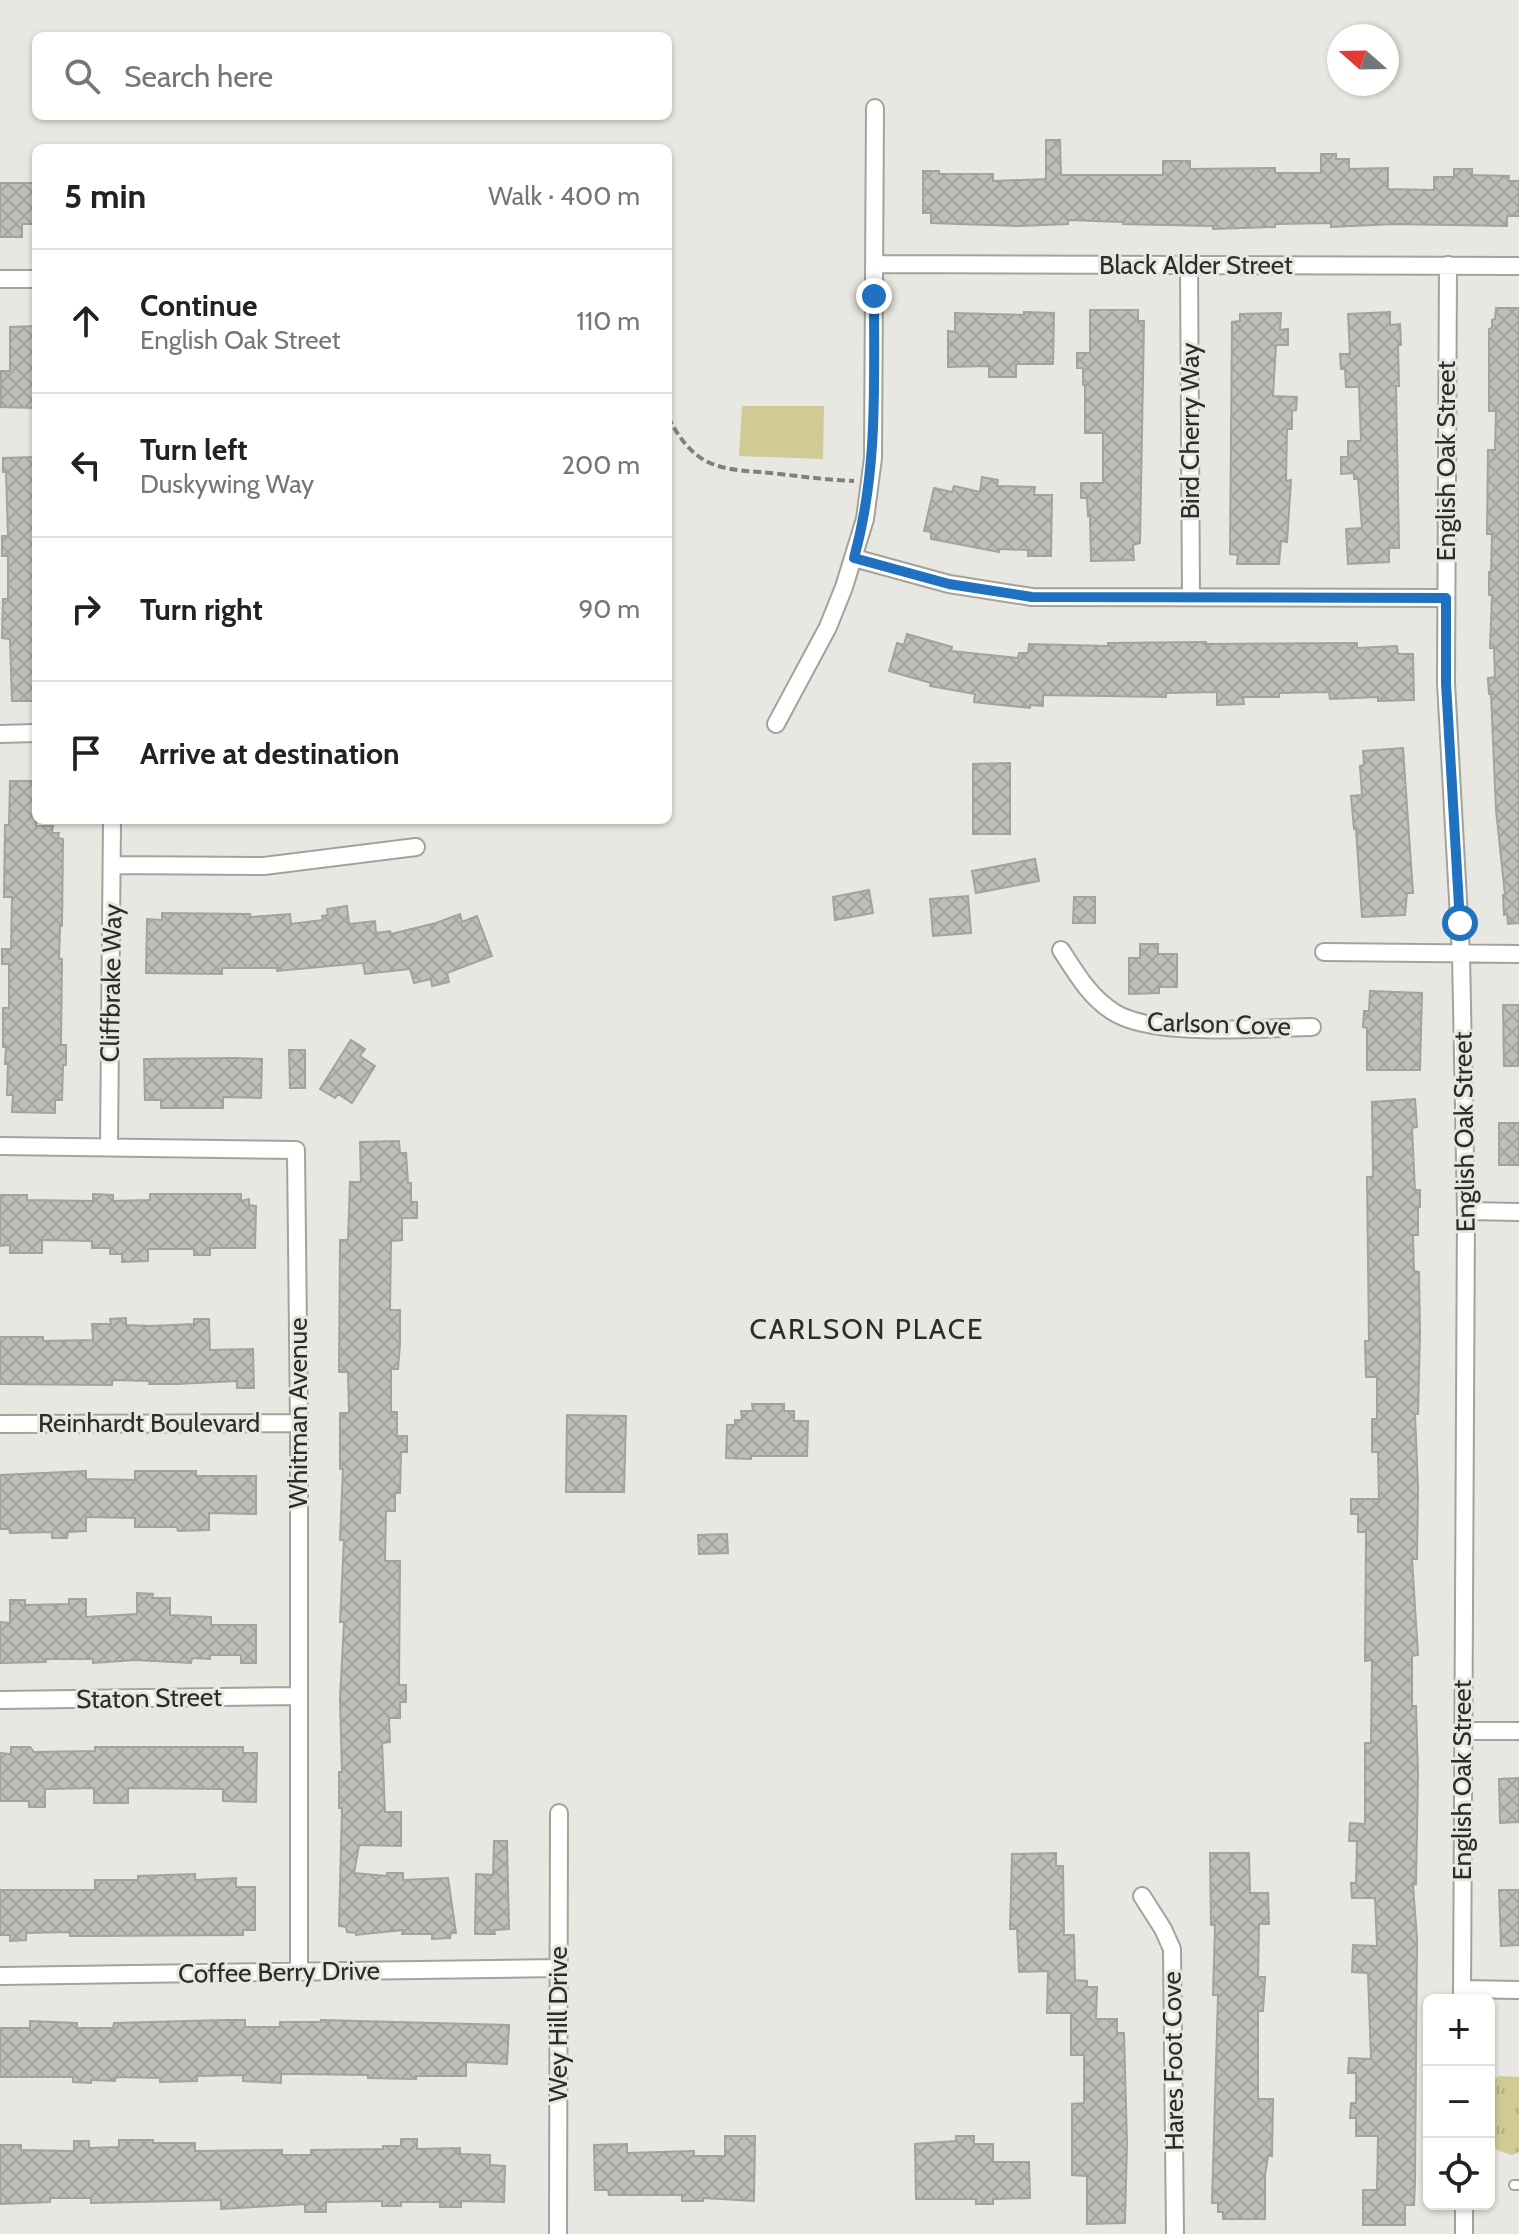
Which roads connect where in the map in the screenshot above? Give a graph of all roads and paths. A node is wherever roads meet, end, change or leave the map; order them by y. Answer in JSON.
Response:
{"nodes":[{"id":1,"x":875,"y":108,"type":"dead end"},
{"id":2,"x":874,"y":264,"type":"junction"},
{"id":3,"x":1189,"y":265,"type":"junction"},
{"id":4,"x":1448,"y":265,"type":"junction"},
{"id":5,"x":1519,"y":266,"type":"edge"},
{"id":6,"x":0,"y":279,"type":"edge"},
{"id":7,"x":32,"y":279,"type":"edge"},
{"id":8,"x":672,"y":424,"type":"edge"},
{"id":9,"x":854,"y":481,"type":"dead end"},
{"id":10,"x":854,"y":558,"type":"junction"},
{"id":11,"x":1191,"y":597,"type":"junction"},
{"id":12,"x":1446,"y":598,"type":"junction"},
{"id":13,"x":776,"y":724,"type":"dead end"},
{"id":14,"x":32,"y":733,"type":"edge"},
{"id":15,"x":0,"y":734,"type":"edge"},
{"id":16,"x":112,"y":824,"type":"edge"},
{"id":17,"x":416,"y":847,"type":"dead end"},
{"id":18,"x":112,"y":865,"type":"junction"},
{"id":19,"x":1061,"y":950,"type":"dead end"},
{"id":20,"x":1324,"y":952,"type":"dead end"},
{"id":21,"x":1461,"y":954,"type":"junction"},
{"id":22,"x":1519,"y":954,"type":"edge"},
{"id":23,"x":1312,"y":1027,"type":"dead end"},
{"id":24,"x":0,"y":1146,"type":"edge"},
{"id":25,"x":109,"y":1146,"type":"junction"},
{"id":26,"x":1466,"y":1211,"type":"junction"},
{"id":27,"x":1519,"y":1212,"type":"edge"},
{"id":28,"x":299,"y":1423,"type":"junction"},
{"id":29,"x":0,"y":1424,"type":"edge"},
{"id":30,"x":298,"y":1696,"type":"junction"},
{"id":31,"x":0,"y":1700,"type":"edge"},
{"id":32,"x":1462,"y":1731,"type":"junction"},
{"id":33,"x":1519,"y":1731,"type":"edge"},
{"id":34,"x":559,"y":1813,"type":"dead end"},
{"id":35,"x":1142,"y":1896,"type":"dead end"},
{"id":36,"x":558,"y":1968,"type":"junction"},
{"id":37,"x":299,"y":1972,"type":"junction"},
{"id":38,"x":0,"y":1976,"type":"edge"},
{"id":39,"x":1519,"y":1990,"type":"edge"},
{"id":40,"x":1462,"y":1994,"type":"edge"},
{"id":41,"x":1473,"y":1994,"type":"edge"},
{"id":42,"x":1464,"y":2210,"type":"edge"},
{"id":43,"x":558,"y":2234,"type":"edge"},
{"id":44,"x":1175,"y":2234,"type":"edge"},
{"id":45,"x":1464,"y":2234,"type":"edge"}],
"edges":[{"from":1,"to":2,"type":"street"},
{"from":2,"to":3,"type":"street","name":"Black Alder Street"},
{"from":2,"to":10,"type":"street"},
{"from":3,"to":4,"type":"street","name":"Black Alder Street"},
{"from":3,"to":11,"type":"street","name":"Bird Cherry Way"},
{"from":4,"to":5,"type":"street","name":"Black Alder Street"},
{"from":4,"to":12,"type":"street","name":"English Oak Street"},
{"from":6,"to":7,"type":"street"},
{"from":8,"to":9,"type":"path"},
{"from":10,"to":11,"type":"street"},
{"from":10,"to":13,"type":"street"},
{"from":11,"to":12,"type":"street"},
{"from":12,"to":21,"type":"street","name":"English Oak Street"},
{"from":14,"to":15,"type":"street"},
{"from":16,"to":18,"type":"street","name":"Cliffbrake Way"},
{"from":17,"to":18,"type":"street"},
{"from":18,"to":25,"type":"street","name":"Cliffbrake Way"},
{"from":19,"to":23,"type":"street","name":"Carlson Cove"},
{"from":20,"to":21,"type":"street"},
{"from":21,"to":22,"type":"street"},
{"from":21,"to":26,"type":"street","name":"English Oak Street"},
{"from":24,"to":25,"type":"street","name":"Whitman Avenue"},
{"from":25,"to":28,"type":"street","name":"Whitman Avenue"},
{"from":26,"to":27,"type":"street"},
{"from":26,"to":32,"type":"street","name":"English Oak Street"},
{"from":28,"to":29,"type":"street","name":"Reinhardt Boulevard"},
{"from":28,"to":30,"type":"street","name":"Whitman Avenue"},
{"from":30,"to":31,"type":"street","name":"Staton Street"},
{"from":30,"to":37,"type":"street","name":"Whitman Avenue"},
{"from":32,"to":33,"type":"street"},
{"from":32,"to":40,"type":"street","name":"English Oak Street"},
{"from":34,"to":36,"type":"street","name":"Wey Hill Drive"},
{"from":35,"to":44,"type":"street","name":"Hares Foot Cove"},
{"from":36,"to":37,"type":"street","name":"Coffee Berry Drive"},
{"from":36,"to":43,"type":"street","name":"Wey Hill Drive"},
{"from":37,"to":38,"type":"street","name":"Coffee Berry Drive"},
{"from":39,"to":41,"type":"street"},
{"from":42,"to":45,"type":"street"}]}
